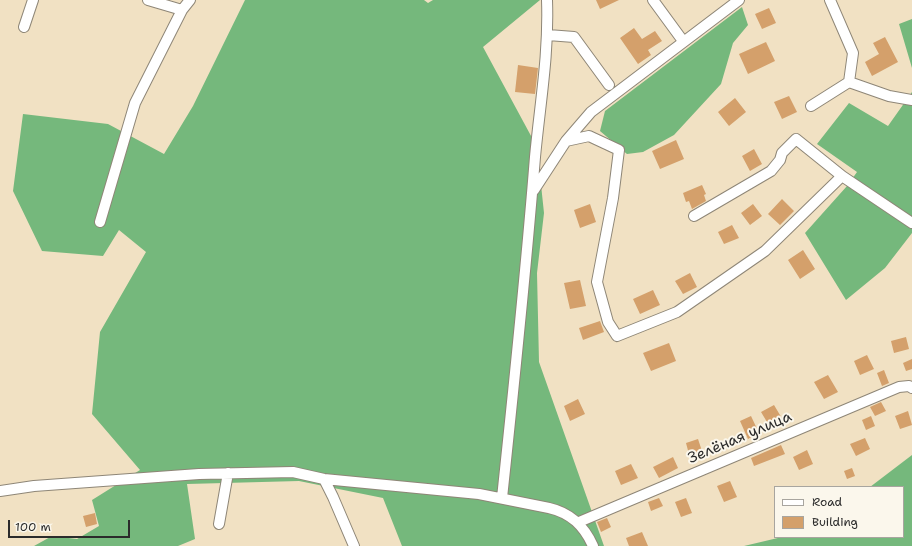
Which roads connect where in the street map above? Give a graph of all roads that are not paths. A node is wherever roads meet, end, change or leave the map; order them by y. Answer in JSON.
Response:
{"nodes":[{"id":1,"x":33,"y":0,"type":"edge"},
{"id":2,"x":148,"y":0,"type":"edge"},
{"id":3,"x":190,"y":0,"type":"edge"},
{"id":4,"x":547,"y":0,"type":"edge"},
{"id":5,"x":653,"y":0,"type":"edge"},
{"id":6,"x":739,"y":0,"type":"edge"},
{"id":7,"x":830,"y":0,"type":"edge"},
{"id":8,"x":182,"y":10,"type":"junction"},
{"id":9,"x":24,"y":28,"type":"dead end"},
{"id":10,"x":548,"y":35,"type":"junction"},
{"id":11,"x":683,"y":41,"type":"junction"},
{"id":12,"x":849,"y":82,"type":"junction"},
{"id":13,"x":609,"y":85,"type":"dead end"},
{"id":14,"x":912,"y":100,"type":"edge"},
{"id":15,"x":811,"y":106,"type":"dead end"},
{"id":16,"x":566,"y":141,"type":"junction"},
{"id":17,"x":842,"y":176,"type":"junction"},
{"id":18,"x":533,"y":192,"type":"junction"},
{"id":19,"x":694,"y":216,"type":"dead end"},
{"id":20,"x":100,"y":222,"type":"dead end"},
{"id":21,"x":912,"y":223,"type":"edge"},
{"id":22,"x":912,"y":388,"type":"edge"},
{"id":23,"x":228,"y":473,"type":"junction"},
{"id":24,"x":324,"y":479,"type":"junction"},
{"id":25,"x":0,"y":491,"type":"edge"},
{"id":26,"x":502,"y":498,"type":"junction"},
{"id":27,"x":579,"y":522,"type":"junction"},
{"id":28,"x":219,"y":524,"type":"dead end"},
{"id":29,"x":354,"y":546,"type":"edge"},
{"id":30,"x":594,"y":546,"type":"edge"}],
"edges":[{"from":1,"to":9,"type":"street"},
{"from":2,"to":8,"type":"street"},
{"from":3,"to":8,"type":"street"},
{"from":4,"to":10,"type":"street"},
{"from":5,"to":11,"type":"street"},
{"from":6,"to":11,"type":"street"},
{"from":7,"to":12,"type":"street"},
{"from":8,"to":20,"type":"street"},
{"from":10,"to":13,"type":"street"},
{"from":10,"to":18,"type":"street"},
{"from":11,"to":16,"type":"street"},
{"from":12,"to":14,"type":"street"},
{"from":12,"to":15,"type":"street"},
{"from":16,"to":17,"type":"street"},
{"from":16,"to":18,"type":"street"},
{"from":17,"to":19,"type":"street"},
{"from":17,"to":21,"type":"street"},
{"from":18,"to":26,"type":"street"},
{"from":22,"to":27,"type":"street","name":"Зелёная улица"},
{"from":23,"to":24,"type":"street"},
{"from":23,"to":25,"type":"street"},
{"from":23,"to":28,"type":"street"},
{"from":24,"to":26,"type":"street"},
{"from":24,"to":29,"type":"street"},
{"from":26,"to":27,"type":"street"},
{"from":27,"to":30,"type":"street"}]}
